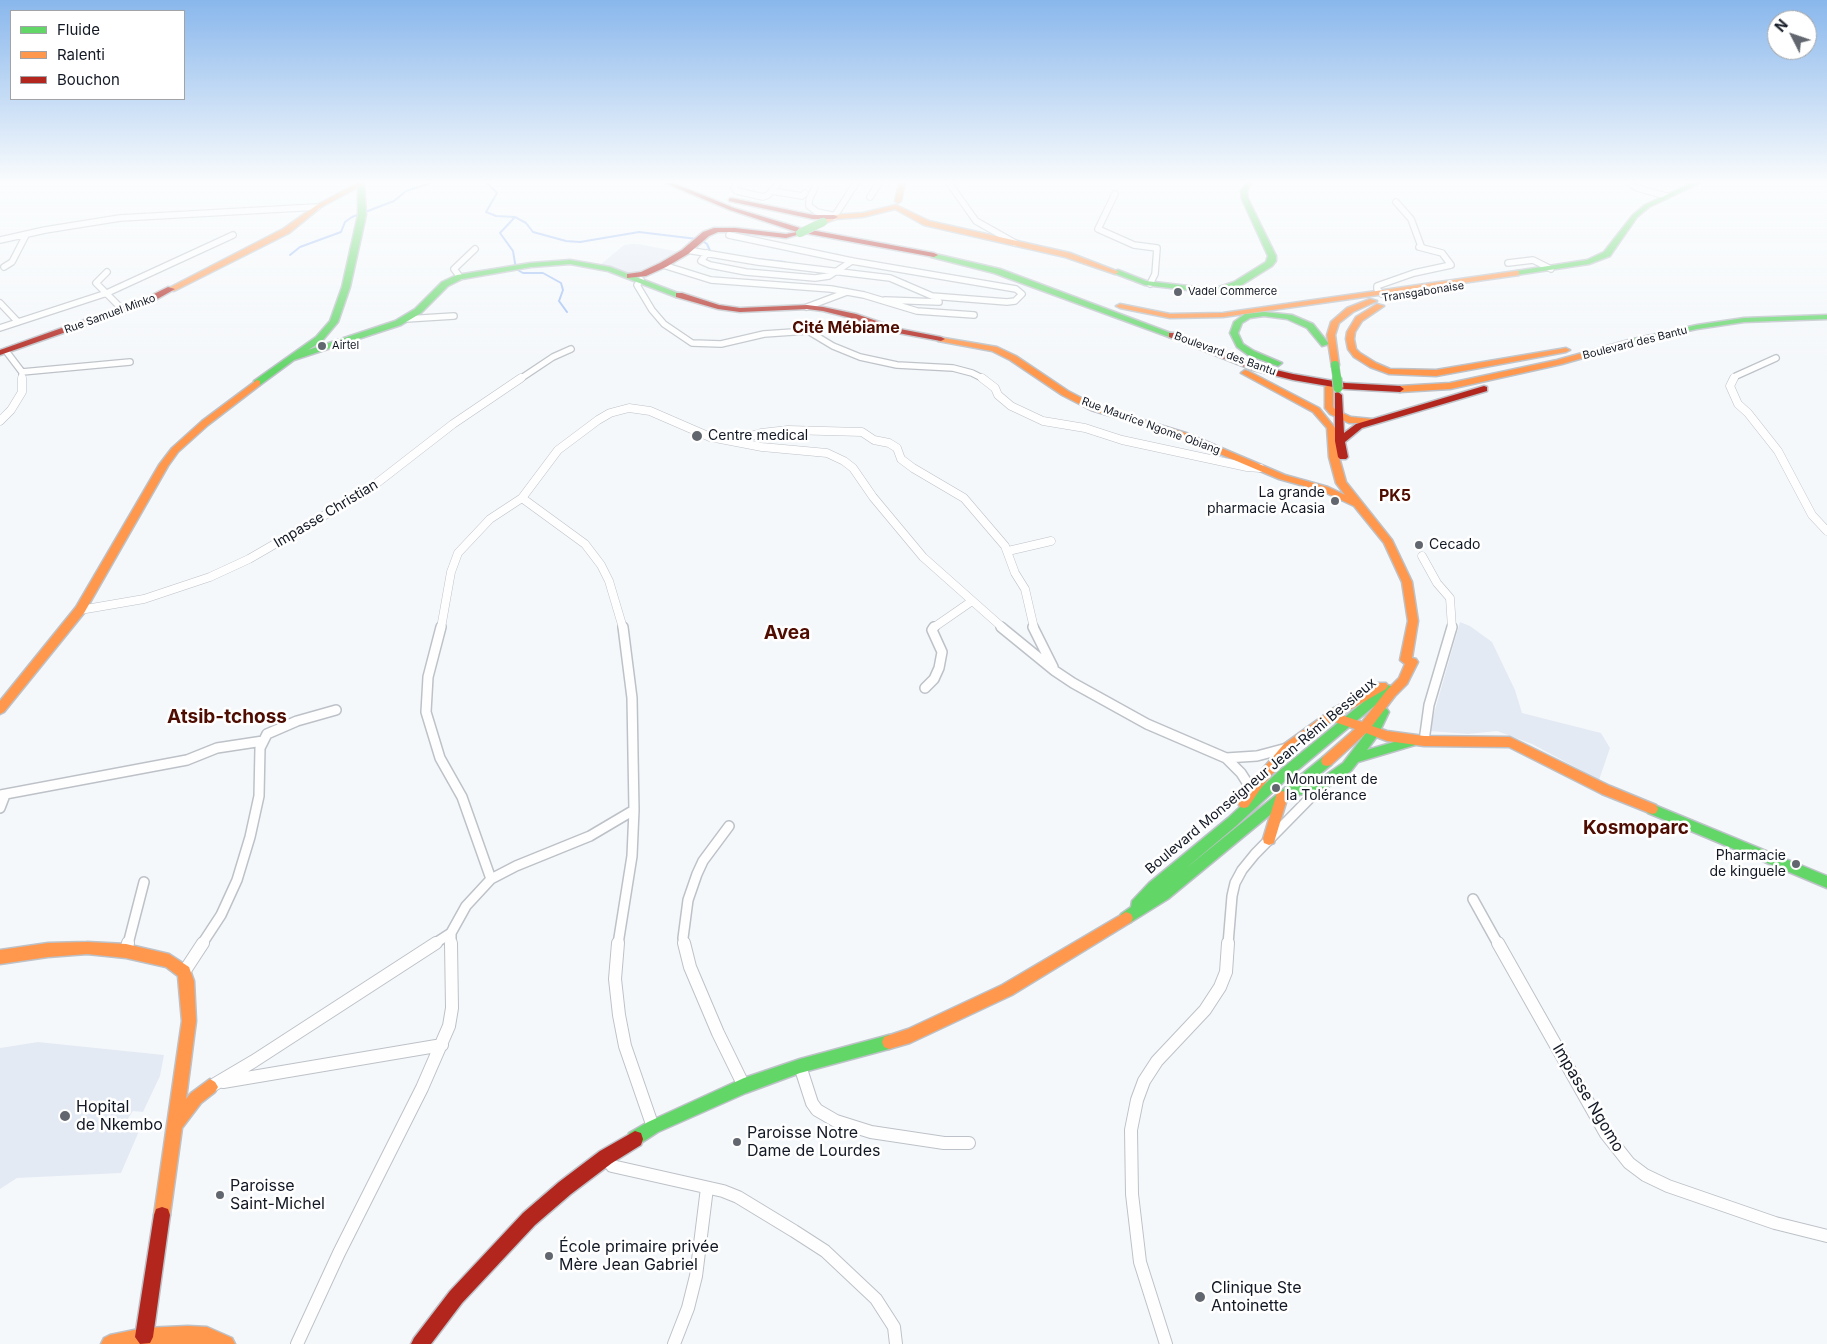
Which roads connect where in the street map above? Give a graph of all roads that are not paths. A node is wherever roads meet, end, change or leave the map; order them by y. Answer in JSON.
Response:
{"nodes":[{"id":1,"x":20,"y":246,"type":"edge"},
{"id":2,"x":208,"y":246,"type":"edge"},
{"id":3,"x":257,"y":246,"type":"edge"},
{"id":4,"x":355,"y":246,"type":"edge"},
{"id":5,"x":693,"y":246,"type":"edge"},
{"id":6,"x":779,"y":246,"type":"edge"},
{"id":7,"x":890,"y":246,"type":"edge"},
{"id":8,"x":919,"y":246,"type":"edge"},
{"id":9,"x":1029,"y":246,"type":"edge"},
{"id":10,"x":1140,"y":246,"type":"edge"},
{"id":11,"x":1267,"y":246,"type":"edge"},
{"id":12,"x":1421,"y":246,"type":"edge"},
{"id":13,"x":1614,"y":246,"type":"edge"},
{"id":14,"x":1625,"y":246,"type":"edge"},
{"id":15,"x":475,"y":249,"type":"dead end"},
{"id":16,"x":688,"y":250,"type":"junction"},
{"id":17,"x":707,"y":253,"type":"junction"},
{"id":18,"x":852,"y":261,"type":"junction"},
{"id":19,"x":1508,"y":263,"type":"dead end"},
{"id":20,"x":663,"y":265,"type":"junction"},
{"id":21,"x":4,"y":267,"type":"dead end"},
{"id":22,"x":1551,"y":269,"type":"junction"},
{"id":23,"x":651,"y":271,"type":"junction"},
{"id":24,"x":107,"y":272,"type":"dead end"},
{"id":25,"x":836,"y":272,"type":"junction"},
{"id":26,"x":628,"y":276,"type":"junction"},
{"id":27,"x":460,"y":277,"type":"junction"},
{"id":28,"x":642,"y":281,"type":"junction"},
{"id":29,"x":1150,"y":284,"type":"junction"},
{"id":30,"x":1437,"y":290,"type":"junction"},
{"id":31,"x":848,"y":292,"type":"junction"},
{"id":32,"x":107,"y":293,"type":"junction"},
{"id":33,"x":1380,"y":294,"type":"junction"},
{"id":34,"x":882,"y":300,"type":"junction"},
{"id":35,"x":0,"y":303,"type":"edge"},
{"id":36,"x":950,"y":303,"type":"dead end"},
{"id":37,"x":1103,"y":303,"type":"junction"},
{"id":38,"x":807,"y":307,"type":"junction"},
{"id":39,"x":1289,"y":307,"type":"junction"},
{"id":40,"x":123,"y":310,"type":"junction"},
{"id":41,"x":1827,"y":310,"type":"edge"},
{"id":42,"x":1333,"y":314,"type":"junction"},
{"id":43,"x":1121,"y":315,"type":"junction"},
{"id":44,"x":454,"y":316,"type":"dead end"},
{"id":45,"x":974,"y":316,"type":"dead end"},
{"id":46,"x":1827,"y":317,"type":"edge"},
{"id":47,"x":406,"y":319,"type":"junction"},
{"id":48,"x":18,"y":322,"type":"junction"},
{"id":49,"x":0,"y":328,"type":"edge"},
{"id":50,"x":1328,"y":340,"type":"junction"},
{"id":51,"x":316,"y":346,"type":"junction"},
{"id":52,"x":571,"y":349,"type":"dead end"},
{"id":53,"x":1568,"y":350,"type":"junction"},
{"id":54,"x":3,"y":352,"type":"edge"},
{"id":55,"x":1776,"y":358,"type":"dead end"},
{"id":56,"x":1559,"y":362,"type":"junction"},
{"id":57,"x":127,"y":363,"type":"dead end"},
{"id":58,"x":22,"y":372,"type":"junction"},
{"id":59,"x":1318,"y":375,"type":"junction"},
{"id":60,"x":1333,"y":396,"type":"junction"},
{"id":61,"x":1295,"y":398,"type":"junction"},
{"id":62,"x":1339,"y":416,"type":"junction"},
{"id":63,"x":1371,"y":421,"type":"junction"},
{"id":64,"x":0,"y":422,"type":"edge"},
{"id":65,"x":1331,"y":428,"type":"junction"},
{"id":66,"x":1340,"y":441,"type":"junction"},
{"id":67,"x":731,"y":442,"type":"junction"},
{"id":68,"x":1260,"y":468,"type":"junction"},
{"id":69,"x":1346,"y":483,"type":"junction"},
{"id":70,"x":1316,"y":486,"type":"junction"},
{"id":71,"x":522,"y":498,"type":"junction"},
{"id":72,"x":1354,"y":502,"type":"junction"},
{"id":73,"x":1827,"y":531,"type":"edge"},
{"id":74,"x":1051,"y":540,"type":"dead end"},
{"id":75,"x":1008,"y":551,"type":"junction"},
{"id":76,"x":1422,"y":556,"type":"dead end"},
{"id":77,"x":972,"y":601,"type":"junction"},
{"id":78,"x":80,"y":610,"type":"junction"},
{"id":79,"x":1409,"y":661,"type":"junction"},
{"id":80,"x":1055,"y":670,"type":"junction"},
{"id":81,"x":1396,"y":679,"type":"junction"},
{"id":82,"x":925,"y":688,"type":"dead end"},
{"id":83,"x":0,"y":709,"type":"edge"},
{"id":84,"x":336,"y":710,"type":"dead end"},
{"id":85,"x":1330,"y":716,"type":"junction"},
{"id":86,"x":1348,"y":722,"type":"junction"},
{"id":87,"x":1369,"y":730,"type":"junction"},
{"id":88,"x":1421,"y":740,"type":"junction"},
{"id":89,"x":263,"y":741,"type":"junction"},
{"id":90,"x":1288,"y":747,"type":"junction"},
{"id":91,"x":1279,"y":756,"type":"junction"},
{"id":92,"x":1226,"y":758,"type":"junction"},
{"id":93,"x":1355,"y":758,"type":"junction"},
{"id":94,"x":1282,"y":775,"type":"junction"},
{"id":95,"x":1320,"y":784,"type":"junction"},
{"id":96,"x":1285,"y":792,"type":"junction"},
{"id":97,"x":2,"y":795,"type":"edge"},
{"id":98,"x":1249,"y":795,"type":"junction"},
{"id":99,"x":0,"y":808,"type":"edge"},
{"id":100,"x":634,"y":810,"type":"junction"},
{"id":101,"x":1232,"y":822,"type":"junction"},
{"id":102,"x":729,"y":826,"type":"dead end"},
{"id":103,"x":1269,"y":840,"type":"junction"},
{"id":104,"x":491,"y":879,"type":"junction"},
{"id":105,"x":144,"y":882,"type":"dead end"},
{"id":106,"x":1827,"y":882,"type":"edge"},
{"id":107,"x":1473,"y":899,"type":"dead end"},
{"id":108,"x":1126,"y":916,"type":"junction"},
{"id":109,"x":452,"y":933,"type":"junction"},
{"id":110,"x":126,"y":951,"type":"junction"},
{"id":111,"x":0,"y":957,"type":"edge"},
{"id":112,"x":184,"y":972,"type":"junction"},
{"id":113,"x":442,"y":1044,"type":"junction"},
{"id":114,"x":800,"y":1066,"type":"junction"},
{"id":115,"x":182,"y":1082,"type":"junction"},
{"id":116,"x":213,"y":1085,"type":"junction"},
{"id":117,"x":744,"y":1086,"type":"junction"},
{"id":118,"x":176,"y":1123,"type":"junction"},
{"id":119,"x":653,"y":1127,"type":"junction"},
{"id":120,"x":969,"y":1144,"type":"dead end"},
{"id":121,"x":606,"y":1158,"type":"junction"},
{"id":122,"x":706,"y":1188,"type":"junction"},
{"id":123,"x":1827,"y":1236,"type":"edge"},
{"id":124,"x":143,"y":1340,"type":"edge"},
{"id":125,"x":898,"y":1342,"type":"edge"},
{"id":126,"x":110,"y":1344,"type":"edge"},
{"id":127,"x":226,"y":1344,"type":"edge"},
{"id":128,"x":297,"y":1344,"type":"edge"},
{"id":129,"x":420,"y":1344,"type":"edge"},
{"id":130,"x":674,"y":1344,"type":"edge"},
{"id":131,"x":1166,"y":1344,"type":"edge"}],
"edges":[{"from":1,"to":21,"type":"street"},
{"from":2,"to":32,"type":"street"},
{"from":3,"to":40,"type":"main road","name":"Rue Samuel Minko"},
{"from":4,"to":51,"type":"main road"},
{"from":5,"to":16,"type":"main road","bridge":true},
{"from":6,"to":18,"type":"street"},
{"from":7,"to":43,"type":"main road","name":"Boulevard des Bantu"},
{"from":8,"to":37,"type":"main road","name":"Boulevard des Bantu"},
{"from":9,"to":29,"type":"main road"},
{"from":10,"to":29,"type":"street"},
{"from":11,"to":29,"type":"main road"},
{"from":12,"to":33,"type":"street"},
{"from":13,"to":22,"type":"main road","name":"Transgabonaise"},
{"from":14,"to":30,"type":"main road","name":"Transgabonaise"},
{"from":15,"to":27,"type":"street"},
{"from":16,"to":17,"type":"street"},
{"from":16,"to":20,"type":"main road"},
{"from":17,"to":25,"type":"street"},
{"from":17,"to":25,"type":"street"},
{"from":18,"to":25,"type":"street"},
{"from":18,"to":25,"type":"street"},
{"from":19,"to":22,"type":"street"},
{"from":20,"to":23,"type":"main road"},
{"from":20,"to":31,"type":"street"},
{"from":22,"to":33,"type":"main road","name":"Transgabonaise"},
{"from":23,"to":26,"type":"main road"},
{"from":23,"to":28,"type":"main road"},
{"from":24,"to":32,"type":"street"},
{"from":26,"to":27,"type":"main road"},
{"from":26,"to":28,"type":"main road","name":"Rue Maurice Ngome Obiang"},
{"from":27,"to":47,"type":"main road"},
{"from":28,"to":38,"type":"main road","name":"Rue Maurice Ngome Obiang"},
{"from":28,"to":68,"type":"street"},
{"from":30,"to":50,"type":"main road","name":"Transgabonaise"},
{"from":30,"to":53,"type":"main road"},
{"from":31,"to":34,"type":"street"},
{"from":31,"to":38,"type":"street"},
{"from":32,"to":40,"type":"street"},
{"from":32,"to":48,"type":"street"},
{"from":33,"to":39,"type":"main road"},
{"from":33,"to":42,"type":"main road","name":"Transgabonaise"},
{"from":34,"to":36,"type":"street"},
{"from":34,"to":45,"type":"street"},
{"from":35,"to":48,"type":"street"},
{"from":37,"to":39,"type":"main road"},
{"from":37,"to":59,"type":"main road","name":"Boulevard des Bantu"},
{"from":38,"to":68,"type":"main road","name":"Rue Maurice Ngome Obiang"},
{"from":39,"to":42,"type":"main road"},
{"from":40,"to":54,"type":"main road","name":"Rue Samuel Minko"},
{"from":41,"to":53,"type":"main road","name":"Boulevard des Bantu"},
{"from":42,"to":50,"type":"main road"},
{"from":43,"to":56,"type":"main road","name":"Boulevard des Bantu"},
{"from":43,"to":61,"type":"main road"},
{"from":44,"to":47,"type":"street"},
{"from":46,"to":56,"type":"main road","name":"Boulevard des Bantu"},
{"from":47,"to":51,"type":"main road"},
{"from":48,"to":49,"type":"street"},
{"from":50,"to":59,"type":"main road"},
{"from":50,"to":60,"type":"main road","name":"Boulevard Monseigneur Jean-Rémi Bessieux","bridge":true},
{"from":51,"to":78,"type":"main road"},
{"from":52,"to":78,"type":"street","name":"Impasse Christian"},
{"from":53,"to":59,"type":"main road","name":"Boulevard des Bantu"},
{"from":54,"to":58,"type":"street"},
{"from":55,"to":73,"type":"street"},
{"from":56,"to":63,"type":"main road"},
{"from":57,"to":58,"type":"street"},
{"from":58,"to":64,"type":"street"},
{"from":60,"to":61,"type":"main road"},
{"from":60,"to":62,"type":"main road"},
{"from":60,"to":65,"type":"main road","name":"Boulevard Monseigneur Jean-Rémi Bessieux"},
{"from":61,"to":65,"type":"main road"},
{"from":62,"to":63,"type":"main road"},
{"from":62,"to":66,"type":"main road","name":"Boulevard Monseigneur Jean-Rémi Bessieux"},
{"from":63,"to":66,"type":"main road"},
{"from":65,"to":69,"type":"main road","name":"Boulevard Monseigneur Jean-Rémi Bessieux"},
{"from":66,"to":69,"type":"main road","name":"Boulevard Monseigneur Jean-Rémi Bessieux"},
{"from":67,"to":71,"type":"street"},
{"from":67,"to":75,"type":"street"},
{"from":67,"to":77,"type":"street"},
{"from":68,"to":70,"type":"main road","name":"Rue Maurice Ngome Obiang"},
{"from":69,"to":70,"type":"main road"},
{"from":69,"to":72,"type":"main road","name":"Boulevard Monseigneur Jean-Rémi Bessieux"},
{"from":69,"to":79,"type":"main road","name":"Boulevard Monseigneur Jean-Rémi Bessieux"},
{"from":70,"to":72,"type":"main road"},
{"from":71,"to":100,"type":"street"},
{"from":71,"to":104,"type":"street"},
{"from":72,"to":79,"type":"main road","name":"Boulevard Monseigneur Jean-Rémi Bessieux"},
{"from":74,"to":75,"type":"street"},
{"from":75,"to":80,"type":"street"},
{"from":76,"to":88,"type":"street"},
{"from":77,"to":80,"type":"street"},
{"from":77,"to":82,"type":"street"},
{"from":78,"to":83,"type":"main road"},
{"from":79,"to":81,"type":"main road","name":"Boulevard Monseigneur Jean-Rémi Bessieux"},
{"from":79,"to":87,"type":"main road","name":"Boulevard Monseigneur Jean-Rémi Bessieux"},
{"from":80,"to":92,"type":"street"},
{"from":81,"to":85,"type":"main road"},
{"from":81,"to":86,"type":"main road","name":"Boulevard Monseigneur Jean-Rémi Bessieux"},
{"from":84,"to":89,"type":"street"},
{"from":85,"to":86,"type":"main road"},
{"from":85,"to":90,"type":"main road"},
{"from":86,"to":87,"type":"main road"},
{"from":86,"to":94,"type":"main road","name":"Boulevard Monseigneur Jean-Rémi Bessieux"},
{"from":87,"to":88,"type":"main road"},
{"from":87,"to":93,"type":"main road"},
{"from":87,"to":96,"type":"main road","name":"Boulevard Monseigneur Jean-Rémi Bessieux"},
{"from":88,"to":93,"type":"main road"},
{"from":88,"to":106,"type":"main road"},
{"from":89,"to":97,"type":"street"},
{"from":89,"to":112,"type":"street"},
{"from":90,"to":91,"type":"main road"},
{"from":90,"to":92,"type":"street"},
{"from":91,"to":94,"type":"main road"},
{"from":91,"to":98,"type":"main road"},
{"from":92,"to":98,"type":"street"},
{"from":93,"to":95,"type":"main road"},
{"from":94,"to":96,"type":"main road"},
{"from":94,"to":101,"type":"main road","name":"Boulevard Monseigneur Jean-Rémi Bessieux"},
{"from":95,"to":96,"type":"main road"},
{"from":95,"to":103,"type":"street"},
{"from":96,"to":103,"type":"main road"},
{"from":96,"to":108,"type":"main road","name":"Boulevard Monseigneur Jean-Rémi Bessieux"},
{"from":97,"to":99,"type":"street"},
{"from":98,"to":101,"type":"main road"},
{"from":100,"to":104,"type":"street"},
{"from":100,"to":119,"type":"street"},
{"from":101,"to":108,"type":"main road","name":"Boulevard Monseigneur Jean-Rémi Bessieux"},
{"from":102,"to":117,"type":"street"},
{"from":103,"to":131,"type":"street"},
{"from":104,"to":109,"type":"street"},
{"from":105,"to":110,"type":"street"},
{"from":107,"to":123,"type":"street","name":"Impasse Ngomo"},
{"from":108,"to":114,"type":"main road","name":"Boulevard Monseigneur Jean-Rémi Bessieux"},
{"from":109,"to":113,"type":"street"},
{"from":109,"to":116,"type":"street"},
{"from":110,"to":111,"type":"main road"},
{"from":110,"to":112,"type":"main road"},
{"from":112,"to":115,"type":"main road"},
{"from":113,"to":116,"type":"street"},
{"from":113,"to":128,"type":"street"},
{"from":114,"to":117,"type":"main road","name":"Boulevard Monseigneur Jean-Rémi Bessieux"},
{"from":114,"to":120,"type":"street"},
{"from":115,"to":116,"type":"main road"},
{"from":115,"to":118,"type":"main road"},
{"from":116,"to":118,"type":"main road"},
{"from":117,"to":119,"type":"main road","name":"Boulevard Monseigneur Jean-Rémi Bessieux"},
{"from":118,"to":124,"type":"main road"},
{"from":119,"to":121,"type":"main road","name":"Boulevard Monseigneur Jean-Rémi Bessieux"},
{"from":121,"to":122,"type":"street"},
{"from":121,"to":129,"type":"main road","name":"Boulevard Monseigneur Jean-Rémi Bessieux"},
{"from":122,"to":125,"type":"street"},
{"from":122,"to":130,"type":"street"},
{"from":124,"to":126,"type":"main road"},
{"from":124,"to":127,"type":"main road"}]}
